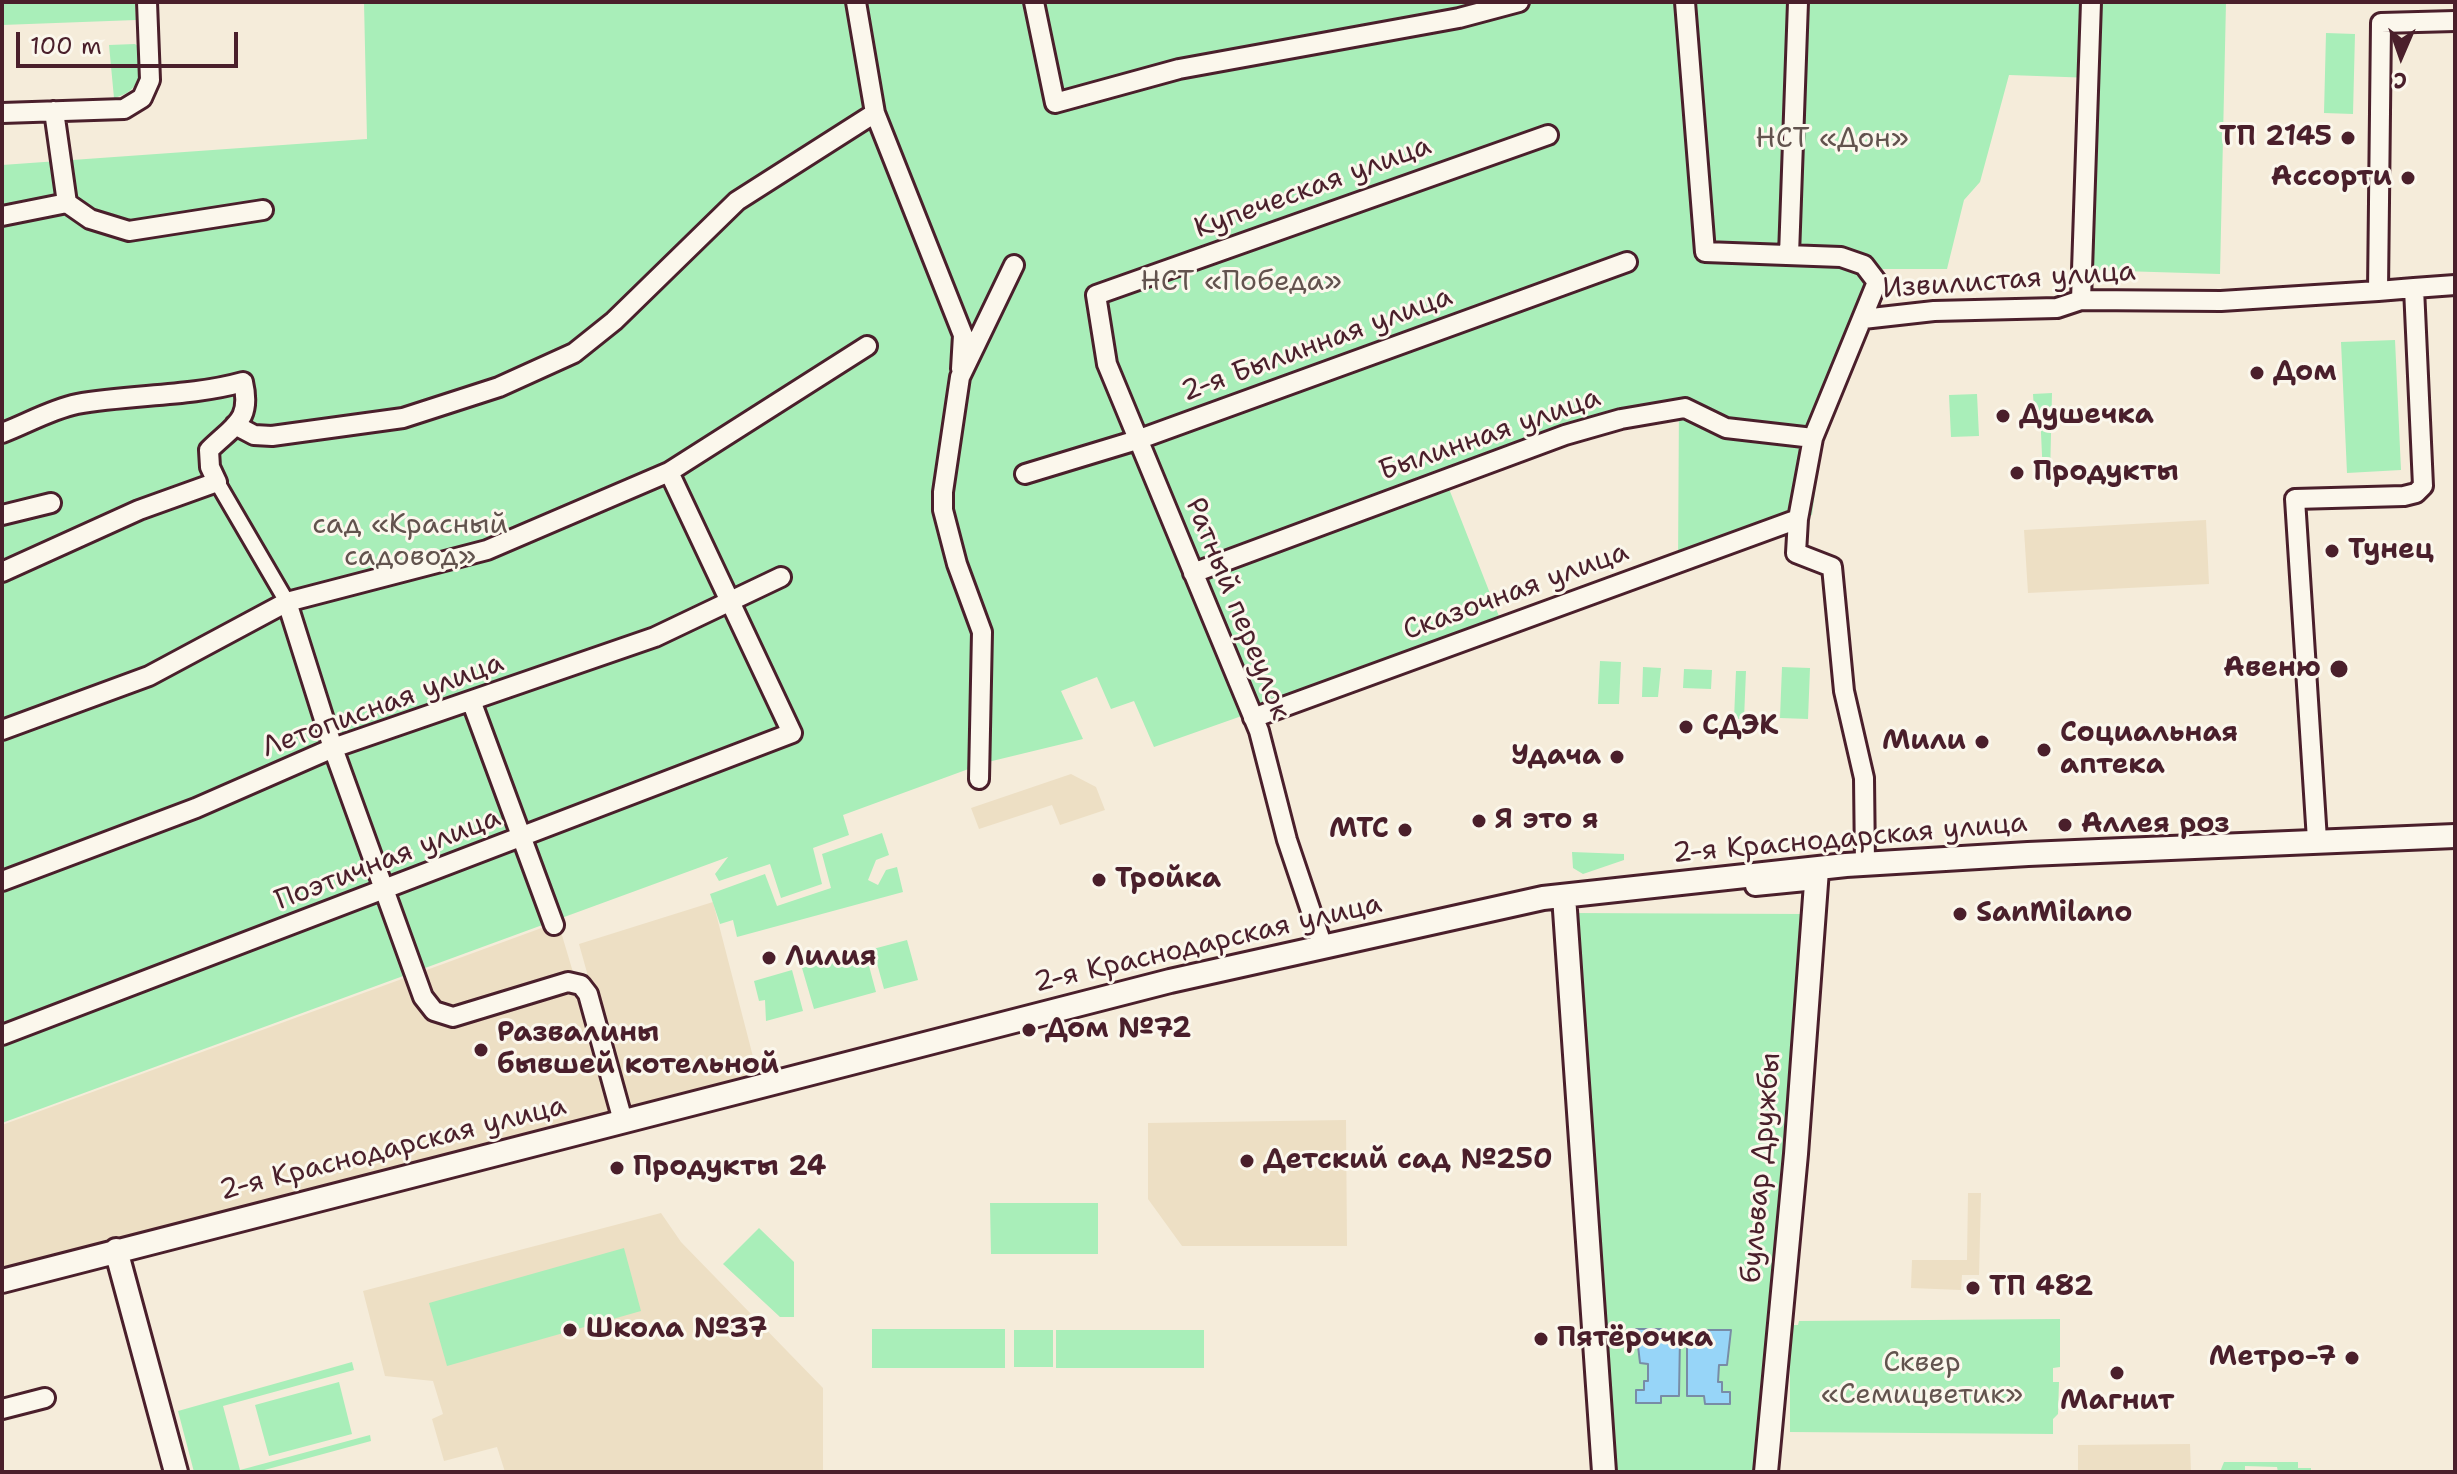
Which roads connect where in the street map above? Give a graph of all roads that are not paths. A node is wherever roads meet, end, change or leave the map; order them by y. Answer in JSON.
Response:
{"nodes":[{"id":1,"x":147,"y":2,"type":"edge"},
{"id":2,"x":856,"y":2,"type":"edge"},
{"id":3,"x":1034,"y":2,"type":"edge"},
{"id":4,"x":1519,"y":2,"type":"edge"},
{"id":5,"x":1685,"y":2,"type":"edge"},
{"id":6,"x":1798,"y":2,"type":"edge"},
{"id":7,"x":2091,"y":2,"type":"edge"},
{"id":8,"x":1457,"y":10,"type":"edge"},
{"id":9,"x":2455,"y":21,"type":"edge"},
{"id":10,"x":54,"y":111,"type":"junction"},
{"id":11,"x":2,"y":113,"type":"edge"},
{"id":12,"x":875,"y":113,"type":"junction"},
{"id":13,"x":1548,"y":135,"type":"dead end"},
{"id":14,"x":67,"y":203,"type":"junction"},
{"id":15,"x":263,"y":210,"type":"dead end"},
{"id":16,"x":2,"y":216,"type":"edge"},
{"id":17,"x":1789,"y":255,"type":"junction"},
{"id":18,"x":1627,"y":262,"type":"dead end"},
{"id":19,"x":1014,"y":265,"type":"dead end"},
{"id":20,"x":2455,"y":285,"type":"edge"},
{"id":21,"x":2414,"y":288,"type":"junction"},
{"id":22,"x":2378,"y":291,"type":"junction"},
{"id":23,"x":1096,"y":295,"type":"joint"},
{"id":24,"x":2081,"y":300,"type":"junction"},
{"id":25,"x":1863,"y":319,"type":"junction"},
{"id":26,"x":867,"y":346,"type":"dead end"},
{"id":27,"x":960,"y":377,"type":"junction"},
{"id":28,"x":235,"y":425,"type":"junction"},
{"id":29,"x":2,"y":433,"type":"edge"},
{"id":30,"x":1813,"y":438,"type":"junction"},
{"id":31,"x":1137,"y":440,"type":"junction"},
{"id":32,"x":669,"y":472,"type":"junction"},
{"id":33,"x":1025,"y":474,"type":"dead end"},
{"id":34,"x":217,"y":482,"type":"junction"},
{"id":35,"x":51,"y":503,"type":"dead end"},
{"id":36,"x":2,"y":515,"type":"edge"},
{"id":37,"x":1798,"y":519,"type":"junction"},
{"id":38,"x":2,"y":572,"type":"edge"},
{"id":39,"x":1193,"y":573,"type":"junction"},
{"id":40,"x":781,"y":577,"type":"dead end"},
{"id":41,"x":287,"y":602,"type":"junction"},
{"id":42,"x":730,"y":604,"type":"junction"},
{"id":43,"x":472,"y":703,"type":"junction"},
{"id":44,"x":1253,"y":718,"type":"junction"},
{"id":45,"x":2,"y":730,"type":"edge"},
{"id":46,"x":333,"y":748,"type":"junction"},
{"id":47,"x":979,"y":779,"type":"dead end"},
{"id":48,"x":2455,"y":836,"type":"edge"},
{"id":49,"x":523,"y":839,"type":"junction"},
{"id":50,"x":2317,"y":840,"type":"junction"},
{"id":51,"x":1865,"y":864,"type":"junction"},
{"id":52,"x":1817,"y":875,"type":"junction"},
{"id":53,"x":2,"y":881,"type":"edge"},
{"id":54,"x":387,"y":890,"type":"junction"},
{"id":55,"x":1564,"y":899,"type":"junction"},
{"id":56,"x":554,"y":925,"type":"dead end"},
{"id":57,"x":1323,"y":947,"type":"junction"},
{"id":58,"x":2,"y":1035,"type":"edge"},
{"id":59,"x":623,"y":1121,"type":"junction"},
{"id":60,"x":116,"y":1250,"type":"junction"},
{"id":61,"x":2,"y":1281,"type":"edge"},
{"id":62,"x":45,"y":1398,"type":"dead end"},
{"id":63,"x":2,"y":1409,"type":"edge"},
{"id":64,"x":176,"y":1472,"type":"edge"},
{"id":65,"x":1604,"y":1472,"type":"edge"},
{"id":66,"x":1766,"y":1472,"type":"edge"}],
"edges":[{"from":1,"to":10,"type":"street"},
{"from":2,"to":12,"type":"street"},
{"from":3,"to":8,"type":"street"},
{"from":4,"to":8,"type":"street"},
{"from":5,"to":17,"type":"street","name":"Извилистая улица"},
{"from":6,"to":17,"type":"street"},
{"from":7,"to":24,"type":"street"},
{"from":9,"to":22,"type":"street"},
{"from":10,"to":11,"type":"street"},
{"from":10,"to":14,"type":"street"},
{"from":12,"to":27,"type":"street"},
{"from":12,"to":28,"type":"street"},
{"from":13,"to":23,"type":"street","name":"Купеческая улица"},
{"from":14,"to":15,"type":"street"},
{"from":14,"to":16,"type":"street"},
{"from":17,"to":25,"type":"street","name":"Извилистая улица"},
{"from":18,"to":31,"type":"street","name":"2-я Былинная улица"},
{"from":19,"to":27,"type":"street"},
{"from":20,"to":21,"type":"street","name":"Извилистая улица"},
{"from":21,"to":22,"type":"street","name":"Извилистая улица"},
{"from":21,"to":50,"type":"street"},
{"from":22,"to":24,"type":"street","name":"Извилистая улица"},
{"from":23,"to":31,"type":"street","name":"Ратный переулок"},
{"from":24,"to":25,"type":"street","name":"Извилистая улица"},
{"from":25,"to":30,"type":"street"},
{"from":26,"to":32,"type":"street"},
{"from":27,"to":47,"type":"street"},
{"from":28,"to":29,"type":"street"},
{"from":28,"to":34,"type":"street"},
{"from":30,"to":37,"type":"street"},
{"from":30,"to":39,"type":"street","name":"Былинная улица"},
{"from":31,"to":33,"type":"street","name":"2-я Былинная улица"},
{"from":31,"to":39,"type":"street","name":"Ратный переулок"},
{"from":32,"to":41,"type":"street"},
{"from":32,"to":42,"type":"street"},
{"from":34,"to":38,"type":"street"},
{"from":34,"to":41,"type":"street"},
{"from":35,"to":36,"type":"street"},
{"from":37,"to":44,"type":"street","name":"Сказочная улица"},
{"from":37,"to":51,"type":"street"},
{"from":39,"to":44,"type":"street","name":"Ратный переулок"},
{"from":40,"to":42,"type":"street","name":"Летописная улица"},
{"from":41,"to":45,"type":"street"},
{"from":41,"to":46,"type":"street"},
{"from":42,"to":43,"type":"street","name":"Летописная улица"},
{"from":42,"to":49,"type":"street","name":"Поэтичная улица"},
{"from":43,"to":46,"type":"street","name":"Летописная улица"},
{"from":43,"to":49,"type":"street"},
{"from":44,"to":57,"type":"street","name":"Ратный переулок"},
{"from":46,"to":53,"type":"street","name":"Летописная улица"},
{"from":46,"to":54,"type":"street"},
{"from":48,"to":50,"type":"street","name":"2-я Краснодарская улица"},
{"from":49,"to":54,"type":"street","name":"Поэтичная улица"},
{"from":49,"to":56,"type":"street"},
{"from":50,"to":51,"type":"street","name":"2-я Краснодарская улица"},
{"from":51,"to":52,"type":"street","name":"2-я Краснодарская улица"},
{"from":52,"to":55,"type":"street","name":"2-я Краснодарская улица"},
{"from":52,"to":66,"type":"street","name":"бульвар Дружбы"},
{"from":54,"to":58,"type":"street","name":"Поэтичная улица"},
{"from":54,"to":59,"type":"street"},
{"from":55,"to":57,"type":"street","name":"2-я Краснодарская улица"},
{"from":55,"to":65,"type":"street"},
{"from":57,"to":59,"type":"street","name":"2-я Краснодарская улица"},
{"from":59,"to":60,"type":"street","name":"2-я Краснодарская улица"},
{"from":60,"to":61,"type":"street","name":"2-я Краснодарская улица"},
{"from":60,"to":64,"type":"street"},
{"from":62,"to":63,"type":"street"}]}
